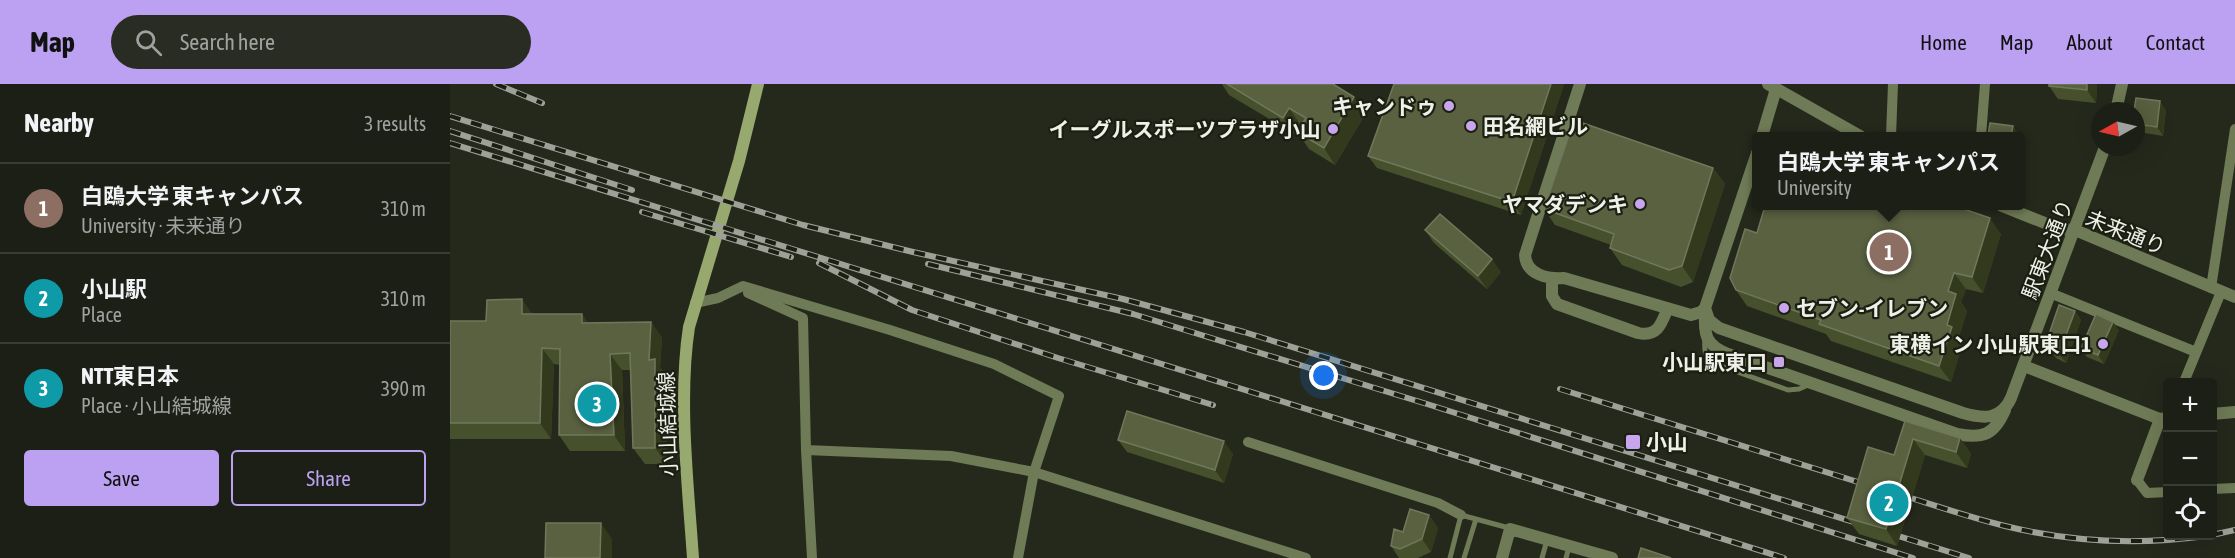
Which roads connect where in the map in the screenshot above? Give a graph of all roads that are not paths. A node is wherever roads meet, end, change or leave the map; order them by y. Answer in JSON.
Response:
{"nodes":[{"id":1,"x":758,"y":84,"type":"edge"},
{"id":2,"x":1580,"y":84,"type":"edge"},
{"id":3,"x":1893,"y":84,"type":"edge"},
{"id":4,"x":1985,"y":84,"type":"edge"},
{"id":5,"x":2122,"y":84,"type":"edge"},
{"id":6,"x":1774,"y":86,"type":"edge"},
{"id":7,"x":2118,"y":102,"type":"edge"},
{"id":8,"x":2235,"y":129,"type":"edge"},
{"id":9,"x":1763,"y":132,"type":"edge"},
{"id":10,"x":1853,"y":132,"type":"edge"},
{"id":11,"x":1891,"y":132,"type":"edge"},
{"id":12,"x":1981,"y":132,"type":"edge"},
{"id":13,"x":2102,"y":156,"type":"edge"},
{"id":14,"x":1752,"y":168,"type":"edge"},
{"id":15,"x":2012,"y":210,"type":"edge"},
{"id":16,"x":2075,"y":230,"type":"junction"},
{"id":17,"x":1552,"y":279,"type":"junction"},
{"id":18,"x":743,"y":286,"type":"junction"},
{"id":19,"x":2216,"y":290,"type":"junction"},
{"id":20,"x":2050,"y":293,"type":"junction"},
{"id":21,"x":2235,"y":297,"type":"edge"},
{"id":22,"x":695,"y":303,"type":"junction"},
{"id":23,"x":1706,"y":308,"type":"junction"},
{"id":24,"x":1667,"y":310,"type":"junction"},
{"id":25,"x":2196,"y":352,"type":"junction"},
{"id":26,"x":2024,"y":366,"type":"junction"},
{"id":27,"x":2186,"y":378,"type":"edge"},
{"id":28,"x":2005,"y":410,"type":"junction"},
{"id":29,"x":2235,"y":412,"type":"edge"},
{"id":30,"x":2217,"y":414,"type":"edge"},
{"id":31,"x":2163,"y":416,"type":"edge"},
{"id":32,"x":2163,"y":422,"type":"edge"},
{"id":33,"x":1248,"y":442,"type":"dead end"},
{"id":34,"x":806,"y":450,"type":"junction"},
{"id":35,"x":1034,"y":472,"type":"junction"},
{"id":36,"x":2137,"y":480,"type":"joint"},
{"id":37,"x":2235,"y":488,"type":"edge"},
{"id":38,"x":2217,"y":489,"type":"edge"},
{"id":39,"x":2163,"y":492,"type":"edge"},
{"id":40,"x":1461,"y":515,"type":"junction"},
{"id":41,"x":1476,"y":519,"type":"junction"},
{"id":42,"x":1510,"y":529,"type":"junction"},
{"id":43,"x":1548,"y":539,"type":"junction"},
{"id":44,"x":1568,"y":552,"type":"edge"},
{"id":45,"x":1588,"y":555,"type":"edge"},
{"id":46,"x":693,"y":558,"type":"edge"},
{"id":47,"x":812,"y":558,"type":"edge"},
{"id":48,"x":1018,"y":558,"type":"edge"},
{"id":49,"x":1306,"y":558,"type":"edge"},
{"id":50,"x":1449,"y":558,"type":"edge"},
{"id":51,"x":1464,"y":558,"type":"edge"},
{"id":52,"x":1502,"y":558,"type":"edge"},
{"id":53,"x":1542,"y":558,"type":"edge"},
{"id":54,"x":1612,"y":558,"type":"edge"}],
"edges":[{"from":1,"to":22,"type":"main road","name":"小山結城線"},
{"from":2,"to":17,"type":"street"},
{"from":3,"to":11,"type":"street"},
{"from":4,"to":12,"type":"street"},
{"from":5,"to":7,"type":"street"},
{"from":6,"to":9,"type":"street"},
{"from":6,"to":10,"type":"street"},
{"from":8,"to":19,"type":"street"},
{"from":13,"to":16,"type":"street","name":"駅東大通り"},
{"from":14,"to":23,"type":"street"},
{"from":15,"to":16,"type":"street","name":"未来通り"},
{"from":16,"to":19,"type":"street","name":"未来通り"},
{"from":16,"to":20,"type":"street","name":"駅東大通り"},
{"from":17,"to":24,"type":"street"},
{"from":17,"to":24,"type":"street"},
{"from":18,"to":22,"type":"street"},
{"from":18,"to":34,"type":"street"},
{"from":18,"to":35,"type":"street"},
{"from":19,"to":21,"type":"street","name":"未来通り"},
{"from":19,"to":25,"type":"street"},
{"from":20,"to":25,"type":"street"},
{"from":20,"to":26,"type":"street","name":"駅東大通り"},
{"from":22,"to":46,"type":"main road","name":"小山結城線"},
{"from":23,"to":24,"type":"street"},
{"from":23,"to":28,"type":"street"},
{"from":23,"to":28,"type":"street","name":"駅東大通り"},
{"from":25,"to":27,"type":"street"},
{"from":26,"to":28,"type":"street","name":"駅東大通り"},
{"from":26,"to":31,"type":"street"},
{"from":29,"to":30,"type":"street"},
{"from":32,"to":36,"type":"street"},
{"from":33,"to":40,"type":"street"},
{"from":34,"to":35,"type":"street"},
{"from":34,"to":47,"type":"street"},
{"from":35,"to":48,"type":"street"},
{"from":35,"to":49,"type":"street"},
{"from":36,"to":39,"type":"street"},
{"from":37,"to":38,"type":"street"},
{"from":40,"to":41,"type":"lane"},
{"from":40,"to":50,"type":"lane"},
{"from":41,"to":42,"type":"lane"},
{"from":41,"to":51,"type":"lane"},
{"from":42,"to":43,"type":"street"},
{"from":42,"to":52,"type":"street"},
{"from":43,"to":44,"type":"street"},
{"from":43,"to":53,"type":"lane"},
{"from":44,"to":45,"type":"street"},
{"from":45,"to":54,"type":"street"}]}
